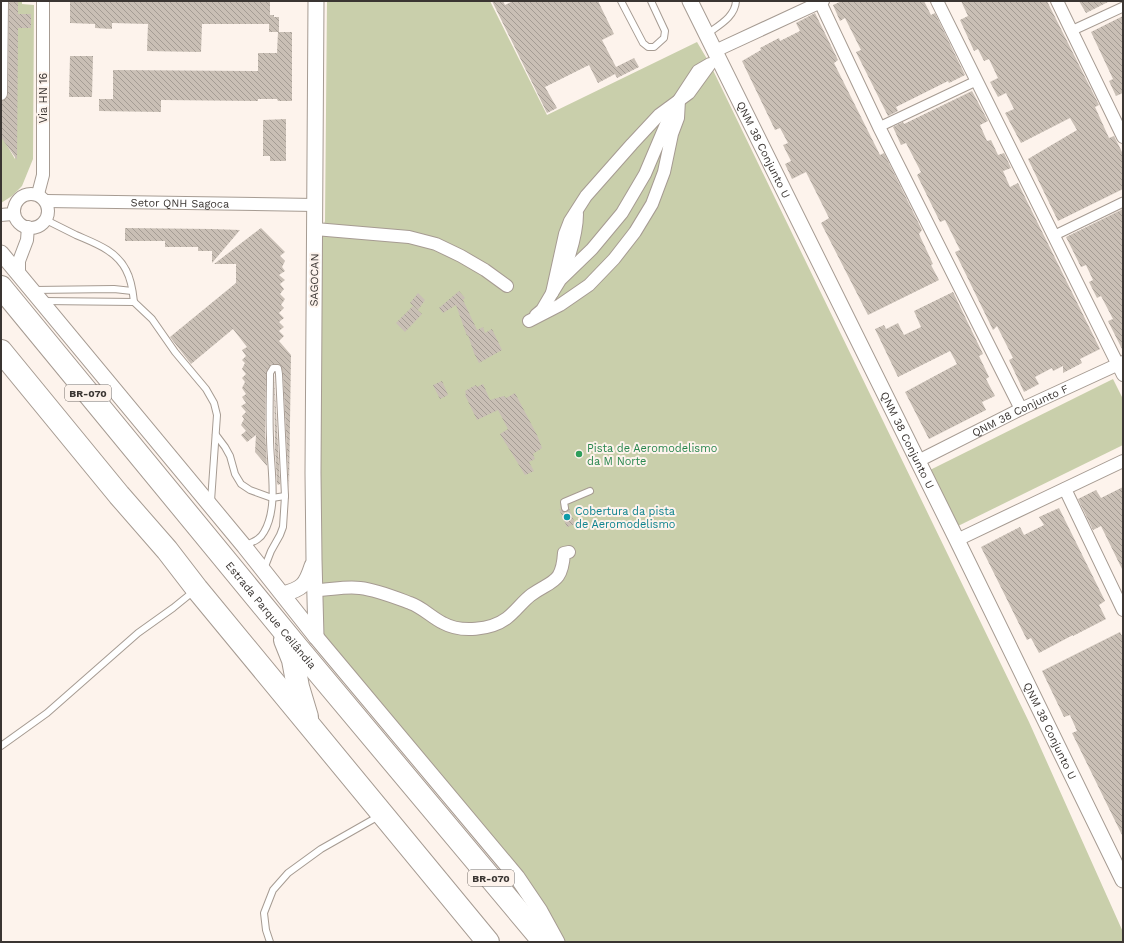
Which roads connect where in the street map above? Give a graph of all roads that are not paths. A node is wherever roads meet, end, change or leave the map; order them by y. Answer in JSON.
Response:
{"nodes":[{"id":1,"x":2,"y":1,"type":"edge"},
{"id":2,"x":43,"y":1,"type":"edge"},
{"id":3,"x":316,"y":1,"type":"edge"},
{"id":4,"x":621,"y":1,"type":"edge"},
{"id":5,"x":650,"y":1,"type":"edge"},
{"id":6,"x":690,"y":1,"type":"edge"},
{"id":7,"x":736,"y":1,"type":"edge"},
{"id":8,"x":937,"y":1,"type":"edge"},
{"id":9,"x":1057,"y":1,"type":"edge"},
{"id":10,"x":822,"y":2,"type":"edge"},
{"id":11,"x":1123,"y":7,"type":"edge"},
{"id":12,"x":1071,"y":30,"type":"junction"},
{"id":13,"x":707,"y":34,"type":"junction"},
{"id":14,"x":715,"y":51,"type":"junction"},
{"id":15,"x":976,"y":80,"type":"junction"},
{"id":16,"x":1,"y":94,"type":"edge"},
{"id":17,"x":679,"y":100,"type":"junction"},
{"id":18,"x":879,"y":127,"type":"junction"},
{"id":19,"x":1123,"y":137,"type":"edge"},
{"id":20,"x":42,"y":198,"type":"junction"},
{"id":21,"x":1123,"y":202,"type":"edge"},
{"id":22,"x":315,"y":205,"type":"junction"},
{"id":23,"x":14,"y":209,"type":"junction"},
{"id":24,"x":577,"y":209,"type":"junction"},
{"id":25,"x":1,"y":215,"type":"edge"},
{"id":26,"x":46,"y":220,"type":"junction"},
{"id":27,"x":28,"y":227,"type":"junction"},
{"id":28,"x":314,"y":229,"type":"junction"},
{"id":29,"x":1053,"y":236,"type":"junction"},
{"id":30,"x":1,"y":253,"type":"edge"},
{"id":31,"x":19,"y":275,"type":"junction"},
{"id":32,"x":560,"y":280,"type":"junction"},
{"id":33,"x":507,"y":286,"type":"dead end"},
{"id":34,"x":1,"y":287,"type":"edge"},
{"id":35,"x":132,"y":291,"type":"junction"},
{"id":36,"x":552,"y":293,"type":"junction"},
{"id":37,"x":36,"y":296,"type":"junction"},
{"id":38,"x":134,"y":302,"type":"junction"},
{"id":39,"x":1,"y":351,"type":"edge"},
{"id":40,"x":1120,"y":363,"type":"edge"},
{"id":41,"x":1123,"y":375,"type":"edge"},
{"id":42,"x":1021,"y":408,"type":"junction"},
{"id":43,"x":216,"y":436,"type":"junction"},
{"id":44,"x":918,"y":461,"type":"junction"},
{"id":45,"x":1123,"y":461,"type":"edge"},
{"id":46,"x":1065,"y":490,"type":"junction"},
{"id":47,"x":590,"y":492,"type":"dead end"},
{"id":48,"x":285,"y":496,"type":"junction"},
{"id":49,"x":272,"y":498,"type":"junction"},
{"id":50,"x":210,"y":505,"type":"junction"},
{"id":51,"x":564,"y":508,"type":"dead end"},
{"id":52,"x":957,"y":540,"type":"junction"},
{"id":53,"x":244,"y":546,"type":"junction"},
{"id":54,"x":568,"y":552,"type":"dead end"},
{"id":55,"x":314,"y":560,"type":"junction"},
{"id":56,"x":264,"y":571,"type":"junction"},
{"id":57,"x":197,"y":589,"type":"junction"},
{"id":58,"x":315,"y":590,"type":"junction"},
{"id":59,"x":283,"y":594,"type":"junction"},
{"id":60,"x":1123,"y":610,"type":"edge"},
{"id":61,"x":272,"y":616,"type":"junction"},
{"id":62,"x":316,"y":637,"type":"junction"},
{"id":63,"x":248,"y":650,"type":"junction"},
{"id":64,"x":297,"y":675,"type":"junction"},
{"id":65,"x":341,"y":699,"type":"junction"},
{"id":66,"x":311,"y":727,"type":"junction"},
{"id":67,"x":1,"y":746,"type":"edge"},
{"id":68,"x":382,"y":814,"type":"junction"},
{"id":69,"x":1123,"y":880,"type":"edge"},
{"id":70,"x":270,"y":942,"type":"edge"},
{"id":71,"x":488,"y":942,"type":"edge"},
{"id":72,"x":544,"y":942,"type":"edge"},
{"id":73,"x":557,"y":942,"type":"edge"}],
"edges":[{"from":1,"to":16,"type":"street"},
{"from":2,"to":20,"type":"street","name":"Via HN 16"},
{"from":3,"to":22,"type":"street","name":"SAGOCAN"},
{"from":4,"to":5,"type":"lane"},
{"from":6,"to":13,"type":"street","name":"QNM 38 Conjunto U"},
{"from":7,"to":13,"type":"lane"},
{"from":8,"to":15,"type":"street"},
{"from":9,"to":12,"type":"street"},
{"from":10,"to":14,"type":"street"},
{"from":10,"to":18,"type":"street"},
{"from":11,"to":12,"type":"street"},
{"from":12,"to":19,"type":"street"},
{"from":13,"to":14,"type":"street","name":"QNM 38 Conjunto U"},
{"from":14,"to":44,"type":"street","name":"QNM 38 Conjunto U"},
{"from":15,"to":18,"type":"street"},
{"from":15,"to":29,"type":"street"},
{"from":17,"to":24,"type":"street"},
{"from":17,"to":32,"type":"street"},
{"from":17,"to":36,"type":"street"},
{"from":18,"to":42,"type":"street"},
{"from":20,"to":22,"type":"street","name":"Setor QNH Sagoca"},
{"from":20,"to":23,"type":"street"},
{"from":20,"to":26,"type":"street"},
{"from":21,"to":29,"type":"street"},
{"from":22,"to":28,"type":"street","name":"SAGOCAN"},
{"from":23,"to":25,"type":"street"},
{"from":23,"to":27,"type":"street"},
{"from":24,"to":32,"type":"street"},
{"from":24,"to":36,"type":"street"},
{"from":26,"to":27,"type":"street"},
{"from":26,"to":35,"type":"lane"},
{"from":27,"to":31,"type":"street"},
{"from":28,"to":33,"type":"street"},
{"from":28,"to":55,"type":"street","name":"SAGOCAN"},
{"from":29,"to":40,"type":"street"},
{"from":30,"to":31,"type":"street"},
{"from":31,"to":37,"type":"street"},
{"from":32,"to":36,"type":"street"},
{"from":34,"to":61,"type":"highway","name":"Estrada Parque Ceilândia","number":"BR-070"},
{"from":35,"to":37,"type":"lane"},
{"from":35,"to":38,"type":"lane"},
{"from":37,"to":38,"type":"lane"},
{"from":37,"to":50,"type":"street"},
{"from":38,"to":43,"type":"lane"},
{"from":39,"to":57,"type":"highway"},
{"from":40,"to":41,"type":"street"},
{"from":40,"to":42,"type":"street","name":"QNM 38 Conjunto F"},
{"from":42,"to":44,"type":"street","name":"QNM 38 Conjunto F"},
{"from":43,"to":49,"type":"lane"},
{"from":43,"to":50,"type":"lane"},
{"from":44,"to":52,"type":"street","name":"QNM 38 Conjunto U"},
{"from":45,"to":46,"type":"street"},
{"from":46,"to":52,"type":"street"},
{"from":46,"to":60,"type":"street"},
{"from":47,"to":51,"type":"lane"},
{"from":48,"to":49,"type":"lane"},
{"from":48,"to":49,"type":"lane"},
{"from":48,"to":56,"type":"lane"},
{"from":49,"to":53,"type":"lane"},
{"from":50,"to":53,"type":"street"},
{"from":52,"to":69,"type":"street","name":"QNM 38 Conjunto U"},
{"from":53,"to":56,"type":"street"},
{"from":54,"to":58,"type":"street"},
{"from":55,"to":58,"type":"street","name":"SAGOCAN"},
{"from":55,"to":59,"type":"street","name":"SAGOCAN"},
{"from":56,"to":59,"type":"street"},
{"from":57,"to":63,"type":"highway"},
{"from":57,"to":67,"type":"lane"},
{"from":58,"to":62,"type":"street","name":"SAGOCAN"},
{"from":59,"to":62,"type":"street"},
{"from":61,"to":64,"type":"highway"},
{"from":61,"to":65,"type":"highway","name":"Estrada Parque Ceilândia","number":"BR-070"},
{"from":62,"to":73,"type":"street"},
{"from":63,"to":64,"type":"highway"},
{"from":63,"to":66,"type":"highway"},
{"from":64,"to":65,"type":"highway"},
{"from":64,"to":66,"type":"highway"},
{"from":65,"to":72,"type":"highway","name":"Estrada Parque Ceilândia","number":"BR-070"},
{"from":66,"to":68,"type":"highway"},
{"from":68,"to":70,"type":"lane"},
{"from":68,"to":71,"type":"highway"}]}
